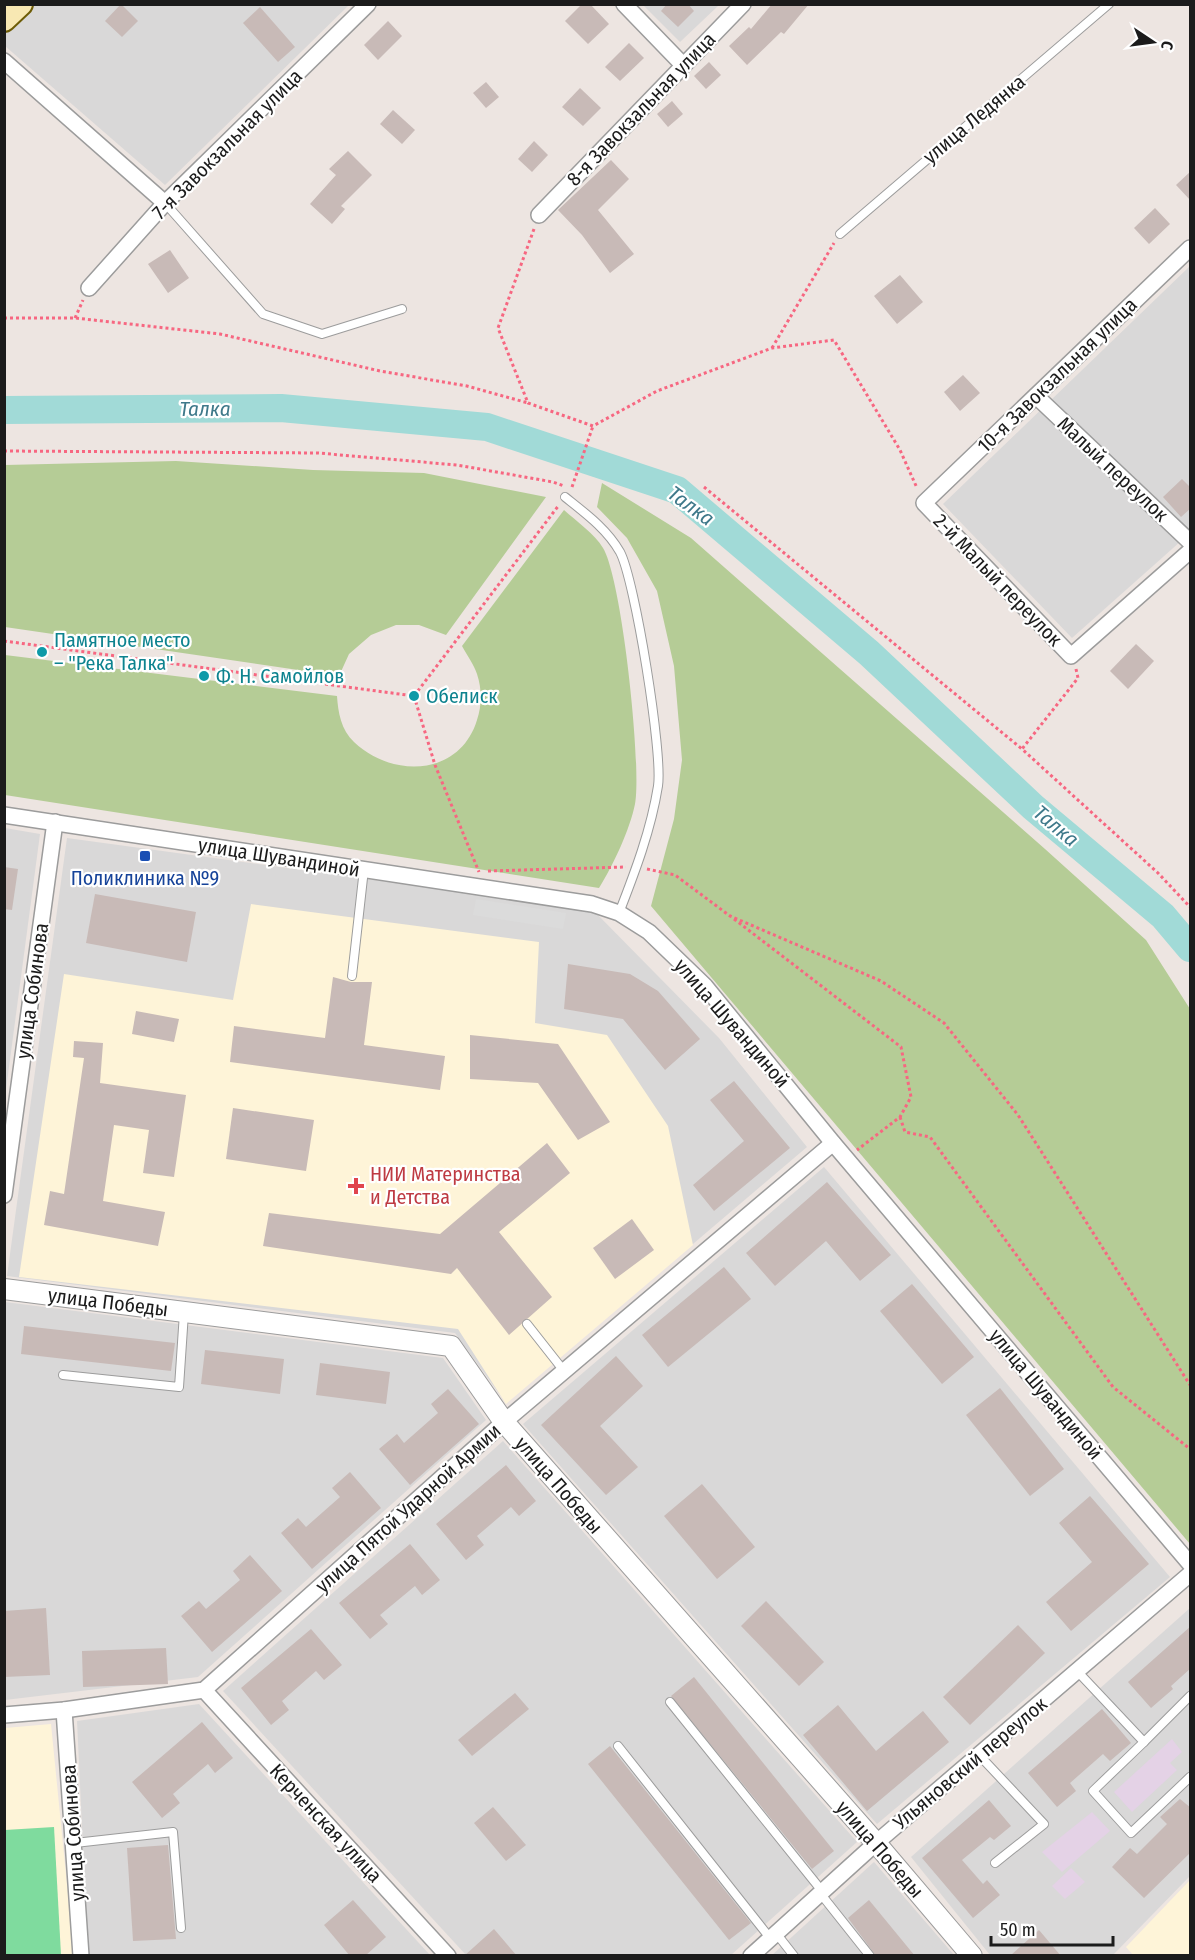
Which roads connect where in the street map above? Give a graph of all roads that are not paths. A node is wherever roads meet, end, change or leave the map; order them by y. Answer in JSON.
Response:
{"nodes":[{"id":1,"x":21,"y":4,"type":"edge"},
{"id":2,"x":368,"y":4,"type":"edge"},
{"id":3,"x":624,"y":4,"type":"edge"},
{"id":4,"x":743,"y":4,"type":"edge"},
{"id":5,"x":1108,"y":4,"type":"edge"},
{"id":6,"x":4,"y":20,"type":"edge"},
{"id":7,"x":4,"y":61,"type":"edge"},
{"id":8,"x":683,"y":65,"type":"junction"},
{"id":9,"x":165,"y":203,"type":"junction"},
{"id":10,"x":539,"y":215,"type":"road end"},
{"id":11,"x":840,"y":234,"type":"road end"},
{"id":12,"x":1191,"y":248,"type":"edge"},
{"id":13,"x":89,"y":288,"type":"dead end"},
{"id":14,"x":402,"y":309,"type":"dead end"},
{"id":15,"x":1036,"y":396,"type":"junction"},
{"id":16,"x":565,"y":497,"type":"road end"},
{"id":17,"x":924,"y":503,"type":"joint"},
{"id":18,"x":1191,"y":542,"type":"edge"},
{"id":19,"x":1191,"y":551,"type":"edge"},
{"id":20,"x":4,"y":815,"type":"edge"},
{"id":21,"x":55,"y":822,"type":"junction"},
{"id":22,"x":364,"y":869,"type":"junction"},
{"id":23,"x":619,"y":913,"type":"junction"},
{"id":24,"x":352,"y":976,"type":"dead end"},
{"id":25,"x":833,"y":1143,"type":"junction"},
{"id":26,"x":4,"y":1195,"type":"edge"},
{"id":27,"x":4,"y":1289,"type":"edge"},
{"id":28,"x":184,"y":1312,"type":"junction"},
{"id":29,"x":527,"y":1324,"type":"dead end"},
{"id":30,"x":564,"y":1371,"type":"junction"},
{"id":31,"x":63,"y":1375,"type":"dead end"},
{"id":32,"x":504,"y":1422,"type":"junction"},
{"id":33,"x":1191,"y":1564,"type":"edge"},
{"id":34,"x":1191,"y":1574,"type":"edge"},
{"id":35,"x":1078,"y":1672,"type":"junction"},
{"id":36,"x":204,"y":1690,"type":"junction"},
{"id":37,"x":1191,"y":1696,"type":"edge"},
{"id":38,"x":670,"y":1702,"type":"dead end"},
{"id":39,"x":64,"y":1710,"type":"junction"},
{"id":40,"x":4,"y":1715,"type":"edge"},
{"id":41,"x":1144,"y":1742,"type":"junction"},
{"id":42,"x":618,"y":1746,"type":"dead end"},
{"id":43,"x":979,"y":1755,"type":"junction"},
{"id":44,"x":1191,"y":1777,"type":"edge"},
{"id":45,"x":75,"y":1843,"type":"junction"},
{"id":46,"x":876,"y":1843,"type":"junction"},
{"id":47,"x":995,"y":1863,"type":"dead end"},
{"id":48,"x":821,"y":1892,"type":"junction"},
{"id":49,"x":181,"y":1928,"type":"dead end"},
{"id":50,"x":773,"y":1936,"type":"junction"},
{"id":51,"x":81,"y":1956,"type":"edge"},
{"id":52,"x":448,"y":1956,"type":"edge"},
{"id":53,"x":751,"y":1956,"type":"edge"},
{"id":54,"x":794,"y":1956,"type":"edge"},
{"id":55,"x":870,"y":1956,"type":"edge"},
{"id":56,"x":972,"y":1956,"type":"edge"}],
"edges":[{"from":1,"to":6,"type":"main road"},
{"from":2,"to":9,"type":"street","name":"7-я Завокзальная улица"},
{"from":3,"to":8,"type":"street"},
{"from":4,"to":8,"type":"street","name":"8-я Завокзальная улица"},
{"from":5,"to":11,"type":"lane","name":"улица Ледянка"},
{"from":7,"to":9,"type":"street"},
{"from":8,"to":10,"type":"street","name":"8-я Завокзальная улица"},
{"from":9,"to":13,"type":"street","name":"7-я Завокзальная улица"},
{"from":9,"to":14,"type":"lane"},
{"from":12,"to":15,"type":"street","name":"10-я Завокзальная улица"},
{"from":15,"to":17,"type":"street","name":"10-я Завокзальная улица"},
{"from":15,"to":18,"type":"street","name":"Малый переулок"},
{"from":16,"to":23,"type":"lane"},
{"from":17,"to":19,"type":"street","name":"2-й Малый переулок"},
{"from":20,"to":21,"type":"street","name":"улица Шувандиной"},
{"from":21,"to":22,"type":"street","name":"улица Шувандиной"},
{"from":21,"to":26,"type":"street","name":"улица Собинова"},
{"from":22,"to":23,"type":"street","name":"улица Шувандиной"},
{"from":22,"to":24,"type":"lane"},
{"from":23,"to":25,"type":"street","name":"улица Шувандиной"},
{"from":25,"to":30,"type":"street","name":"улица Пятой Ударной Армии"},
{"from":25,"to":33,"type":"street","name":"улица Шувандиной"},
{"from":27,"to":28,"type":"street","name":"улица Победы"},
{"from":28,"to":31,"type":"lane"},
{"from":28,"to":32,"type":"street","name":"улица Победы"},
{"from":29,"to":30,"type":"lane"},
{"from":30,"to":32,"type":"street","name":"улица Пятой Ударной Армии"},
{"from":32,"to":36,"type":"street","name":"улица Пятой Ударной Армии"},
{"from":32,"to":46,"type":"street","name":"улица Победы"},
{"from":34,"to":35,"type":"street","name":"Ульяновский переулок"},
{"from":35,"to":41,"type":"lane"},
{"from":35,"to":43,"type":"street","name":"Ульяновский переулок"},
{"from":36,"to":39,"type":"street"},
{"from":36,"to":52,"type":"street","name":"Керченская улица"},
{"from":37,"to":41,"type":"lane"},
{"from":38,"to":48,"type":"lane"},
{"from":39,"to":40,"type":"street"},
{"from":39,"to":45,"type":"street","name":"улица Собинова"},
{"from":41,"to":44,"type":"lane"},
{"from":42,"to":50,"type":"lane"},
{"from":43,"to":46,"type":"street","name":"Ульяновский переулок"},
{"from":43,"to":47,"type":"lane"},
{"from":45,"to":49,"type":"lane"},
{"from":45,"to":51,"type":"street","name":"улица Собинова"},
{"from":46,"to":48,"type":"street","name":"Ульяновский переулок"},
{"from":46,"to":56,"type":"street","name":"улица Победы"},
{"from":48,"to":50,"type":"street","name":"Ульяновский переулок"},
{"from":48,"to":55,"type":"lane"},
{"from":50,"to":53,"type":"street","name":"Ульяновский переулок"},
{"from":50,"to":54,"type":"lane"}]}
